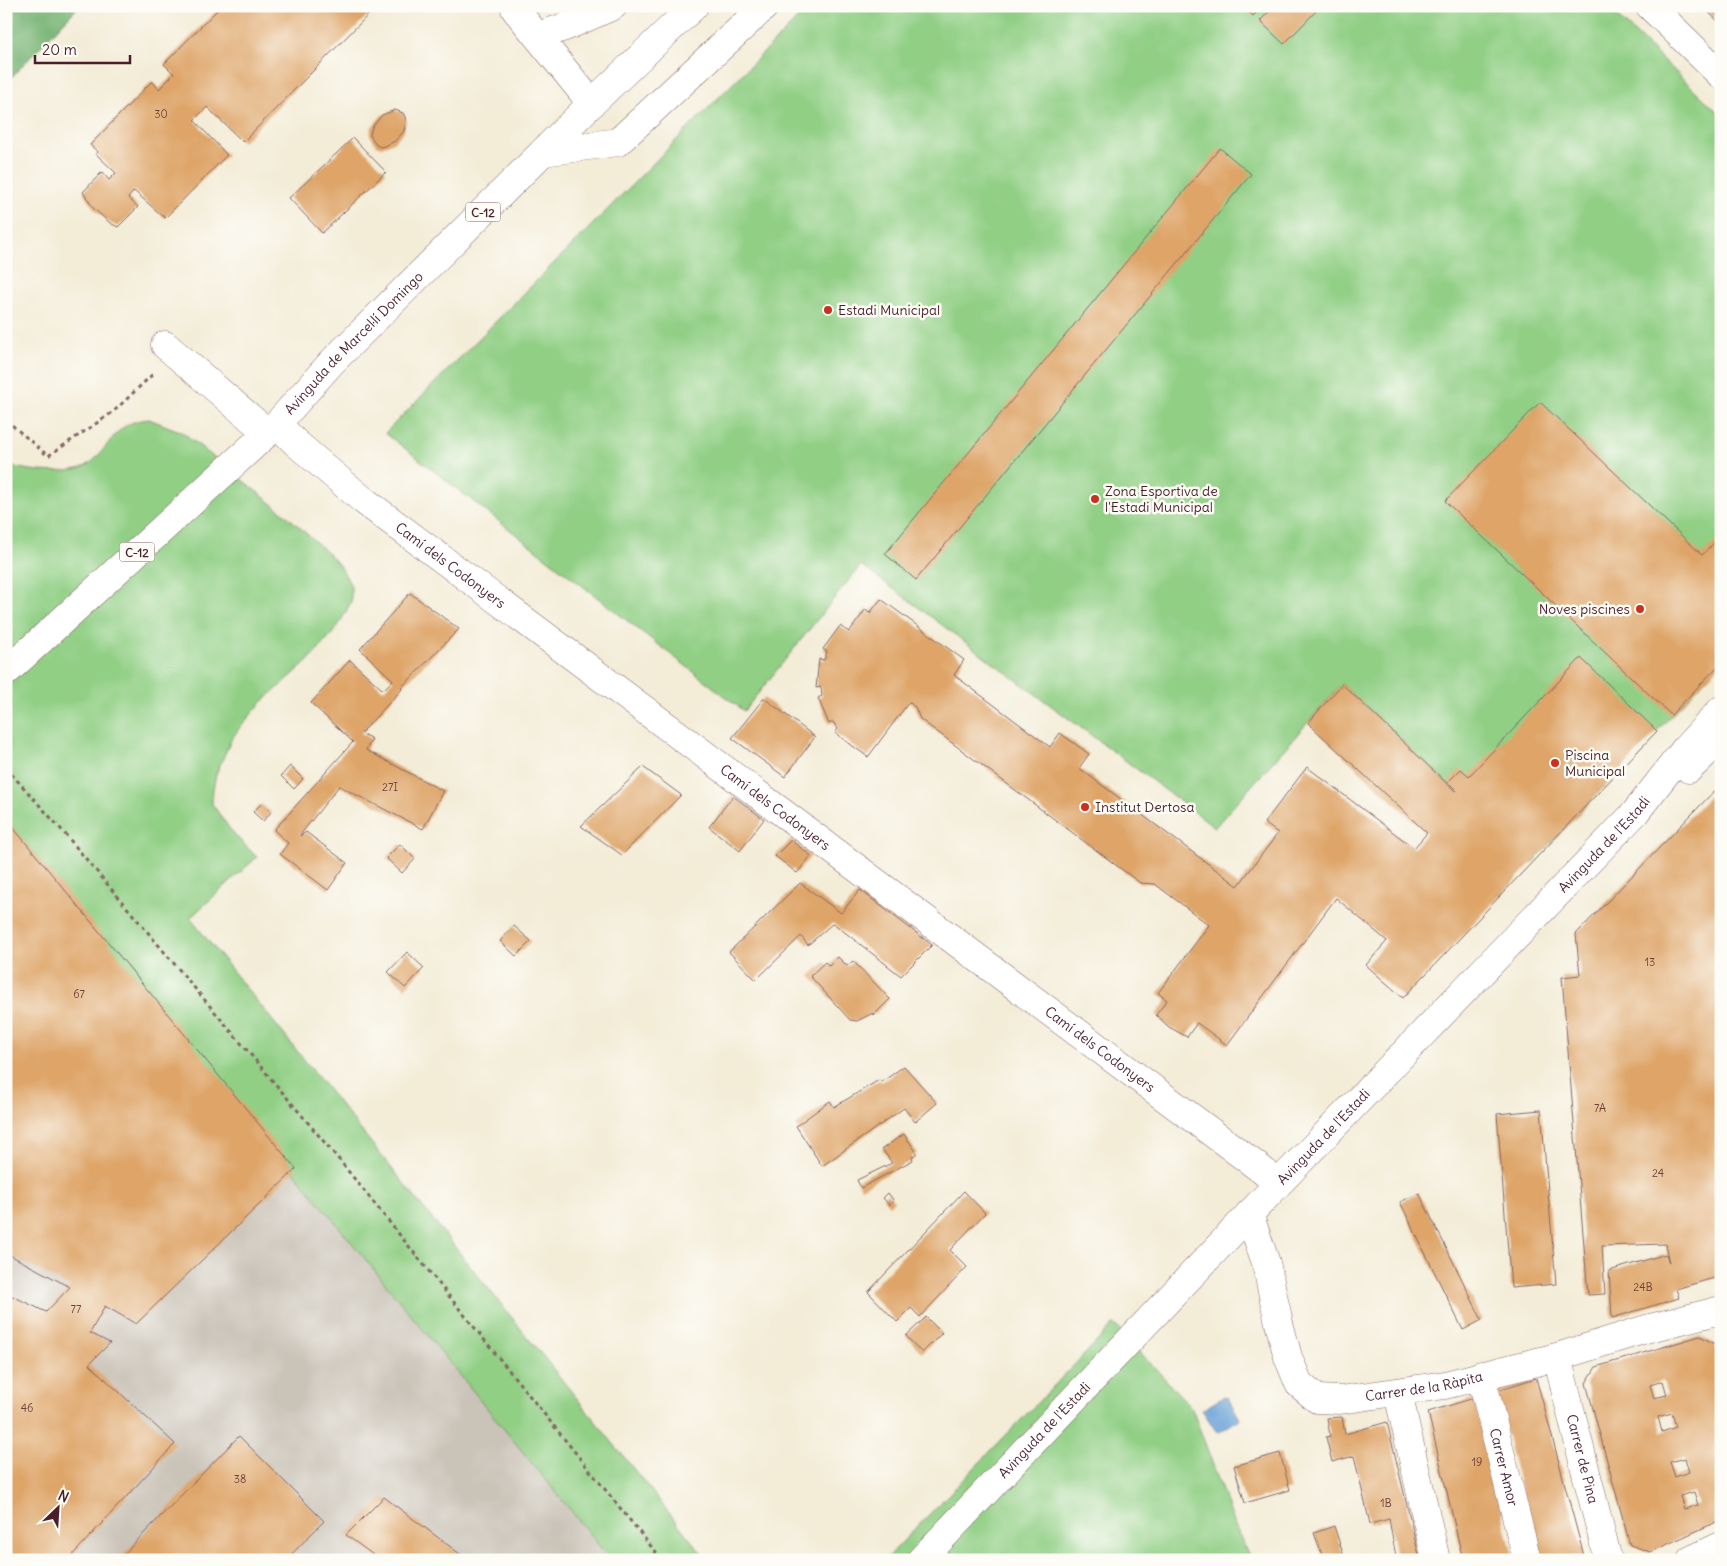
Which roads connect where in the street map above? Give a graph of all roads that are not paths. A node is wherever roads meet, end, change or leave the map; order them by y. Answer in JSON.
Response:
{"nodes":[{"id":1,"x":613,"y":6,"type":"edge"},
{"id":2,"x":694,"y":6,"type":"edge"},
{"id":3,"x":765,"y":6,"type":"edge"},
{"id":4,"x":1650,"y":6,"type":"edge"},
{"id":5,"x":515,"y":9,"type":"dead end"},
{"id":6,"x":574,"y":15,"type":"edge"},
{"id":7,"x":536,"y":36,"type":"junction"},
{"id":8,"x":1721,"y":75,"type":"edge"},
{"id":9,"x":590,"y":105,"type":"junction"},
{"id":10,"x":543,"y":152,"type":"junction"},
{"id":11,"x":165,"y":346,"type":"road end"},
{"id":12,"x":272,"y":428,"type":"junction"},
{"id":13,"x":6,"y":672,"type":"edge"},
{"id":14,"x":1721,"y":710,"type":"edge"},
{"id":15,"x":1721,"y":741,"type":"edge"},
{"id":16,"x":1635,"y":813,"type":"junction"},
{"id":17,"x":1278,"y":1184,"type":"junction"},
{"id":18,"x":1249,"y":1214,"type":"junction"},
{"id":19,"x":1721,"y":1310,"type":"edge"},
{"id":20,"x":1557,"y":1357,"type":"junction"},
{"id":21,"x":1481,"y":1376,"type":"junction"},
{"id":22,"x":1398,"y":1393,"type":"junction"},
{"id":23,"x":921,"y":1560,"type":"edge"},
{"id":24,"x":1436,"y":1560,"type":"edge"},
{"id":25,"x":1527,"y":1560,"type":"edge"},
{"id":26,"x":1608,"y":1560,"type":"edge"}],
"edges":[{"from":1,"to":6,"type":"street"},
{"from":2,"to":9,"type":"street","name":"Avinguda de Marcel·lí Domingo","number":"C-12"},
{"from":3,"to":10,"type":"street"},
{"from":4,"to":8,"type":"street"},
{"from":5,"to":7,"type":"street"},
{"from":6,"to":7,"type":"street"},
{"from":7,"to":9,"type":"street"},
{"from":9,"to":10,"type":"street","name":"Avinguda de Marcel·lí Domingo","number":"C-12"},
{"from":10,"to":12,"type":"street","name":"Avinguda de Marcel·lí Domingo","number":"C-12"},
{"from":11,"to":12,"type":"street","name":"Camí dels Codonyers"},
{"from":12,"to":13,"type":"street","name":"Avinguda de Marcel·lí Domingo","number":"C-12"},
{"from":12,"to":17,"type":"street","name":"Camí dels Codonyers"},
{"from":14,"to":16,"type":"street","name":"Avinguda de l'Estadi"},
{"from":15,"to":16,"type":"street"},
{"from":16,"to":17,"type":"street","name":"Avinguda de l'Estadi"},
{"from":17,"to":18,"type":"street","name":"Avinguda de l'Estadi"},
{"from":18,"to":22,"type":"street","name":"Carrer de la Ràpita"},
{"from":18,"to":23,"type":"street","name":"Avinguda de l'Estadi"},
{"from":19,"to":20,"type":"street","name":"Carrer de la Ràpita"},
{"from":20,"to":21,"type":"street","name":"Carrer de la Ràpita"},
{"from":20,"to":26,"type":"street","name":"Carrer de Pina"},
{"from":21,"to":22,"type":"street","name":"Carrer de la Ràpita"},
{"from":21,"to":25,"type":"street","name":"Carrer Amor"},
{"from":22,"to":24,"type":"street"}]}
